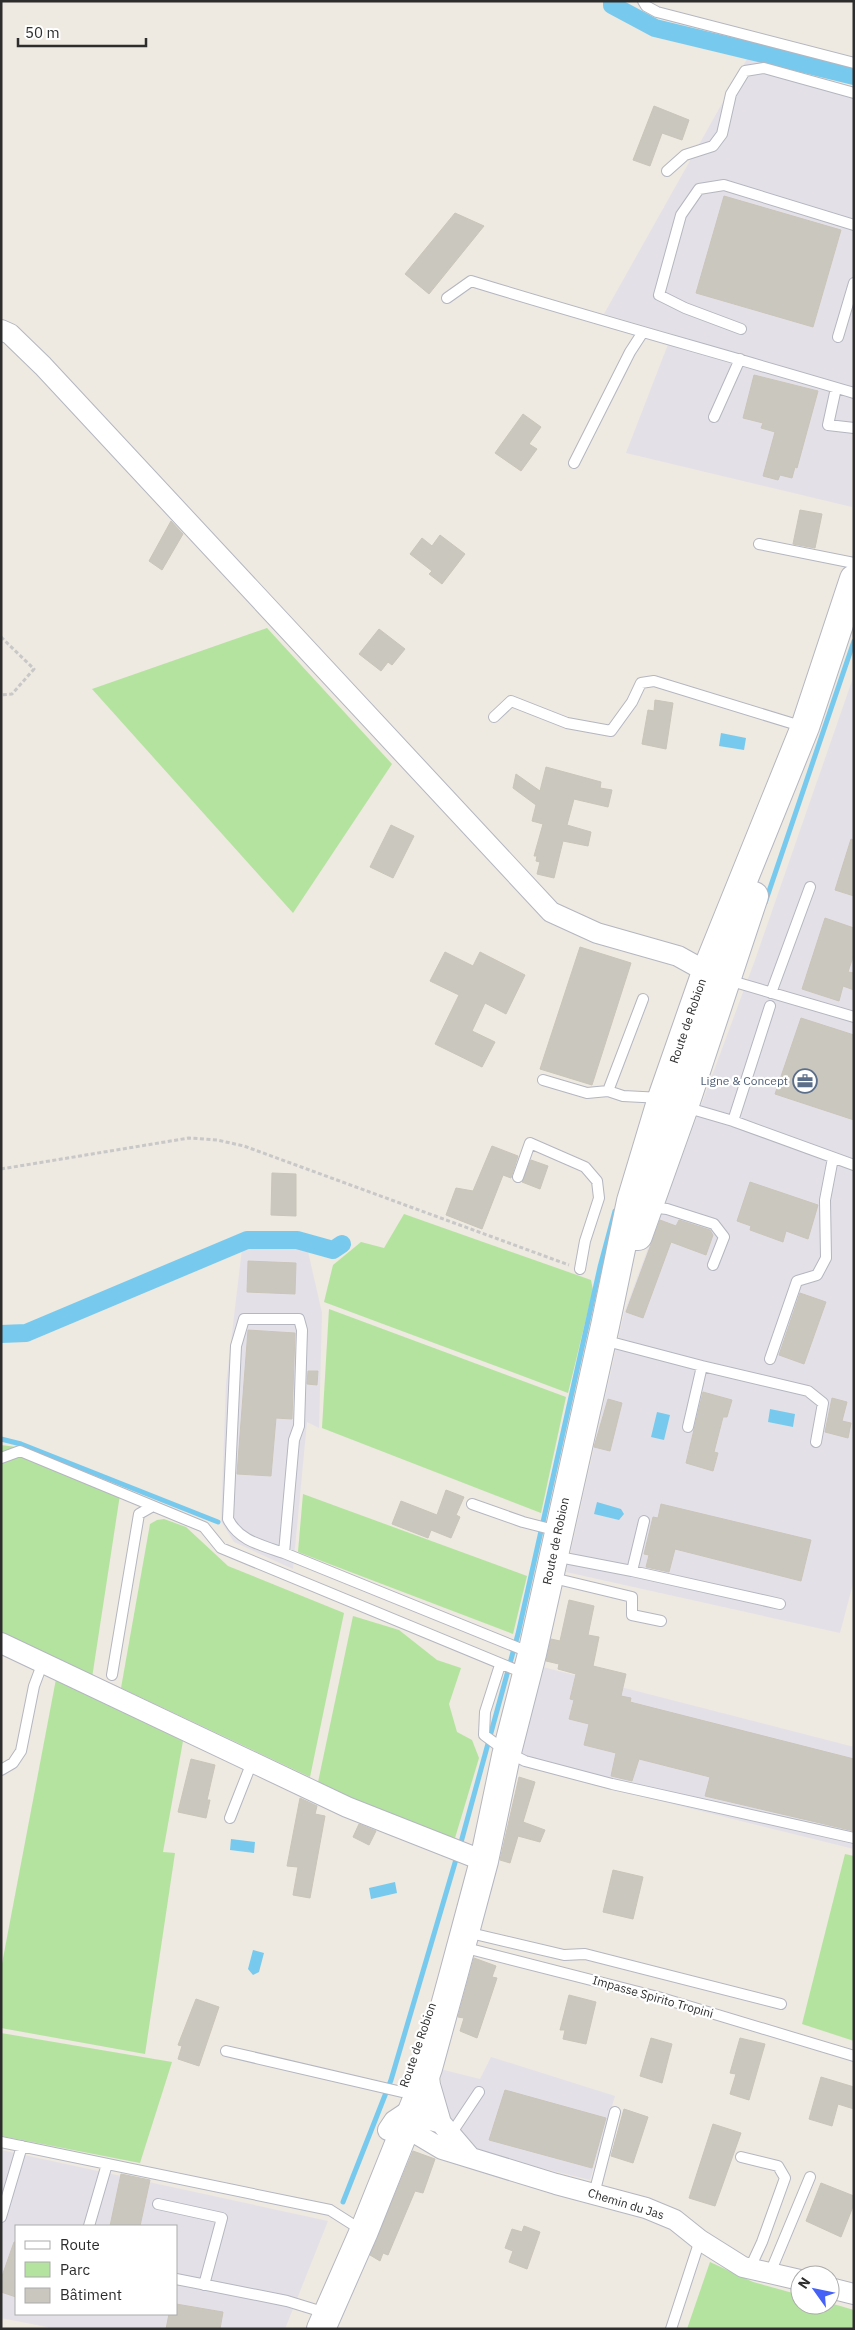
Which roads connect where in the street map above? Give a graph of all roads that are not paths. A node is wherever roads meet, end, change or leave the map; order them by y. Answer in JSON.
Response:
{"nodes":[{"id":1,"x":636,"y":1,"type":"edge"},
{"id":2,"x":645,"y":4,"type":"edge"},
{"id":3,"x":854,"y":62,"type":"edge"},
{"id":4,"x":854,"y":93,"type":"edge"},
{"id":5,"x":668,"y":172,"type":"dead end"},
{"id":6,"x":854,"y":225,"type":"edge"},
{"id":7,"x":854,"y":283,"type":"edge"},
{"id":8,"x":447,"y":298,"type":"dead end"},
{"id":9,"x":741,"y":329,"type":"dead end"},
{"id":10,"x":1,"y":330,"type":"edge"},
{"id":11,"x":643,"y":332,"type":"junction"},
{"id":12,"x":838,"y":337,"type":"dead end"},
{"id":13,"x":740,"y":359,"type":"junction"},
{"id":14,"x":836,"y":388,"type":"junction"},
{"id":15,"x":854,"y":393,"type":"edge"},
{"id":16,"x":714,"y":418,"type":"dead end"},
{"id":17,"x":854,"y":428,"type":"edge"},
{"id":18,"x":574,"y":463,"type":"dead end"},
{"id":19,"x":759,"y":544,"type":"dead end"},
{"id":20,"x":854,"y":563,"type":"edge"},
{"id":21,"x":854,"y":579,"type":"edge"},
{"id":22,"x":494,"y":717,"type":"dead end"},
{"id":23,"x":805,"y":727,"type":"junction"},
{"id":24,"x":810,"y":887,"type":"dead end"},
{"id":25,"x":716,"y":976,"type":"junction"},
{"id":26,"x":771,"y":993,"type":"junction"},
{"id":27,"x":643,"y":999,"type":"dead end"},
{"id":28,"x":770,"y":1006,"type":"dead end"},
{"id":29,"x":854,"y":1017,"type":"edge"},
{"id":30,"x":542,"y":1080,"type":"dead end"},
{"id":31,"x":608,"y":1091,"type":"junction"},
{"id":32,"x":673,"y":1102,"type":"junction"},
{"id":33,"x":733,"y":1121,"type":"junction"},
{"id":34,"x":834,"y":1158,"type":"junction"},
{"id":35,"x":854,"y":1165,"type":"edge"},
{"id":36,"x":518,"y":1177,"type":"dead end"},
{"id":37,"x":648,"y":1207,"type":"junction"},
{"id":38,"x":713,"y":1265,"type":"dead end"},
{"id":39,"x":580,"y":1269,"type":"road end"},
{"id":40,"x":604,"y":1333,"type":"junction"},
{"id":41,"x":770,"y":1359,"type":"dead end"},
{"id":42,"x":702,"y":1366,"type":"junction"},
{"id":43,"x":688,"y":1427,"type":"dead end"},
{"id":44,"x":816,"y":1442,"type":"dead end"},
{"id":45,"x":1,"y":1458,"type":"edge"},
{"id":46,"x":472,"y":1504,"type":"dead end"},
{"id":47,"x":153,"y":1506,"type":"junction"},
{"id":48,"x":644,"y":1521,"type":"dead end"},
{"id":49,"x":284,"y":1553,"type":"junction"},
{"id":50,"x":553,"y":1554,"type":"junction"},
{"id":51,"x":632,"y":1570,"type":"junction"},
{"id":52,"x":780,"y":1604,"type":"dead end"},
{"id":53,"x":661,"y":1621,"type":"dead end"},
{"id":54,"x":1,"y":1643,"type":"edge"},
{"id":55,"x":43,"y":1662,"type":"junction"},
{"id":56,"x":529,"y":1664,"type":"junction"},
{"id":57,"x":500,"y":1665,"type":"junction"},
{"id":58,"x":112,"y":1675,"type":"dead end"},
{"id":59,"x":507,"y":1754,"type":"junction"},
{"id":60,"x":252,"y":1762,"type":"junction"},
{"id":61,"x":1,"y":1770,"type":"edge"},
{"id":62,"x":230,"y":1818,"type":"dead end"},
{"id":63,"x":854,"y":1838,"type":"edge"},
{"id":64,"x":478,"y":1859,"type":"junction"},
{"id":65,"x":459,"y":1941,"type":"junction"},
{"id":66,"x":781,"y":2004,"type":"dead end"},
{"id":67,"x":226,"y":2051,"type":"dead end"},
{"id":68,"x":854,"y":2056,"type":"edge"},
{"id":69,"x":428,"y":2068,"type":"junction"},
{"id":70,"x":479,"y":2092,"type":"dead end"},
{"id":71,"x":615,"y":2112,"type":"dead end"},
{"id":72,"x":402,"y":2115,"type":"junction"},
{"id":73,"x":446,"y":2128,"type":"junction"},
{"id":74,"x":1,"y":2142,"type":"edge"},
{"id":75,"x":22,"y":2146,"type":"junction"},
{"id":76,"x":470,"y":2157,"type":"junction"},
{"id":77,"x":742,"y":2157,"type":"dead end"},
{"id":78,"x":106,"y":2164,"type":"junction"},
{"id":79,"x":810,"y":2177,"type":"dead end"},
{"id":80,"x":594,"y":2194,"type":"junction"},
{"id":81,"x":158,"y":2204,"type":"dead end"},
{"id":82,"x":1,"y":2217,"type":"edge"},
{"id":83,"x":89,"y":2225,"type":"edge"},
{"id":84,"x":358,"y":2227,"type":"junction"},
{"id":85,"x":700,"y":2240,"type":"junction"},
{"id":86,"x":760,"y":2271,"type":"junction"},
{"id":87,"x":790,"y":2278,"type":"edge"},
{"id":88,"x":178,"y":2279,"type":"edge"},
{"id":89,"x":204,"y":2285,"type":"junction"},
{"id":90,"x":840,"y":2290,"type":"edge"},
{"id":91,"x":854,"y":2294,"type":"edge"},
{"id":92,"x":321,"y":2321,"type":"edge"},
{"id":93,"x":671,"y":2329,"type":"edge"}],
"edges":[{"from":1,"to":2,"type":"lane"},
{"from":2,"to":3,"type":"lane"},
{"from":4,"to":5,"type":"lane"},
{"from":6,"to":9,"type":"lane"},
{"from":7,"to":12,"type":"lane"},
{"from":8,"to":11,"type":"lane"},
{"from":10,"to":25,"type":"street"},
{"from":11,"to":13,"type":"lane"},
{"from":11,"to":18,"type":"lane"},
{"from":13,"to":14,"type":"lane"},
{"from":13,"to":16,"type":"lane"},
{"from":14,"to":15,"type":"lane"},
{"from":14,"to":17,"type":"lane"},
{"from":19,"to":20,"type":"lane"},
{"from":21,"to":23,"type":"main road","name":"Route de Robion"},
{"from":22,"to":23,"type":"lane"},
{"from":23,"to":25,"type":"main road","name":"Route de Robion"},
{"from":23,"to":25,"type":"main road","name":"Route de Robion"},
{"from":24,"to":26,"type":"lane"},
{"from":25,"to":26,"type":"lane"},
{"from":25,"to":32,"type":"main road","name":"Route de Robion"},
{"from":25,"to":32,"type":"main road","name":"Route de Robion"},
{"from":26,"to":29,"type":"lane"},
{"from":27,"to":31,"type":"lane"},
{"from":28,"to":33,"type":"lane"},
{"from":30,"to":31,"type":"lane"},
{"from":31,"to":32,"type":"lane"},
{"from":32,"to":33,"type":"lane"},
{"from":32,"to":37,"type":"main road","name":"Route de Robion"},
{"from":32,"to":40,"type":"main road","name":"Route de Robion"},
{"from":33,"to":34,"type":"lane"},
{"from":34,"to":35,"type":"lane"},
{"from":34,"to":41,"type":"lane"},
{"from":36,"to":39,"type":"lane"},
{"from":37,"to":38,"type":"lane"},
{"from":37,"to":40,"type":"main road","name":"Route de Robion"},
{"from":40,"to":42,"type":"lane"},
{"from":40,"to":50,"type":"main road","name":"Route de Robion"},
{"from":42,"to":43,"type":"lane"},
{"from":42,"to":44,"type":"lane"},
{"from":45,"to":47,"type":"lane"},
{"from":46,"to":50,"type":"lane"},
{"from":47,"to":57,"type":"lane"},
{"from":47,"to":58,"type":"lane"},
{"from":48,"to":51,"type":"lane"},
{"from":49,"to":49,"type":"lane"},
{"from":49,"to":56,"type":"lane"},
{"from":50,"to":51,"type":"lane"},
{"from":50,"to":53,"type":"lane"},
{"from":50,"to":56,"type":"main road","name":"Route de Robion"},
{"from":51,"to":52,"type":"lane"},
{"from":54,"to":55,"type":"street"},
{"from":55,"to":60,"type":"street"},
{"from":55,"to":61,"type":"lane"},
{"from":56,"to":57,"type":"lane"},
{"from":56,"to":59,"type":"main road","name":"Route de Robion"},
{"from":57,"to":59,"type":"lane"},
{"from":59,"to":63,"type":"lane"},
{"from":59,"to":64,"type":"main road","name":"Route de Robion"},
{"from":60,"to":62,"type":"lane"},
{"from":60,"to":64,"type":"street"},
{"from":64,"to":65,"type":"main road","name":"Route de Robion"},
{"from":65,"to":66,"type":"lane"},
{"from":65,"to":68,"type":"lane","name":"Impasse Spirito Tropini"},
{"from":65,"to":69,"type":"main road","name":"Route de Robion"},
{"from":65,"to":72,"type":"main road","name":"Route de Robion"},
{"from":67,"to":72,"type":"lane"},
{"from":69,"to":72,"type":"main road","name":"Route de Robion"},
{"from":69,"to":73,"type":"street"},
{"from":70,"to":73,"type":"lane"},
{"from":71,"to":80,"type":"lane"},
{"from":72,"to":73,"type":"street"},
{"from":72,"to":76,"type":"street","name":"Chemin du Jas"},
{"from":72,"to":84,"type":"main road","name":"Route de Robion"},
{"from":73,"to":76,"type":"street"},
{"from":74,"to":75,"type":"lane"},
{"from":75,"to":78,"type":"lane"},
{"from":75,"to":82,"type":"lane"},
{"from":76,"to":80,"type":"street","name":"Chemin du Jas"},
{"from":77,"to":86,"type":"lane"},
{"from":78,"to":83,"type":"lane"},
{"from":78,"to":84,"type":"lane"},
{"from":79,"to":86,"type":"lane"},
{"from":80,"to":85,"type":"street","name":"Chemin du Jas"},
{"from":81,"to":89,"type":"lane"},
{"from":84,"to":92,"type":"main road","name":"Route de Robion"},
{"from":85,"to":86,"type":"street","name":"Chemin du Jas"},
{"from":85,"to":93,"type":"lane"},
{"from":86,"to":87,"type":"street","name":"Chemin du Jas"},
{"from":88,"to":89,"type":"lane"},
{"from":89,"to":92,"type":"lane"},
{"from":90,"to":91,"type":"street"}]}
